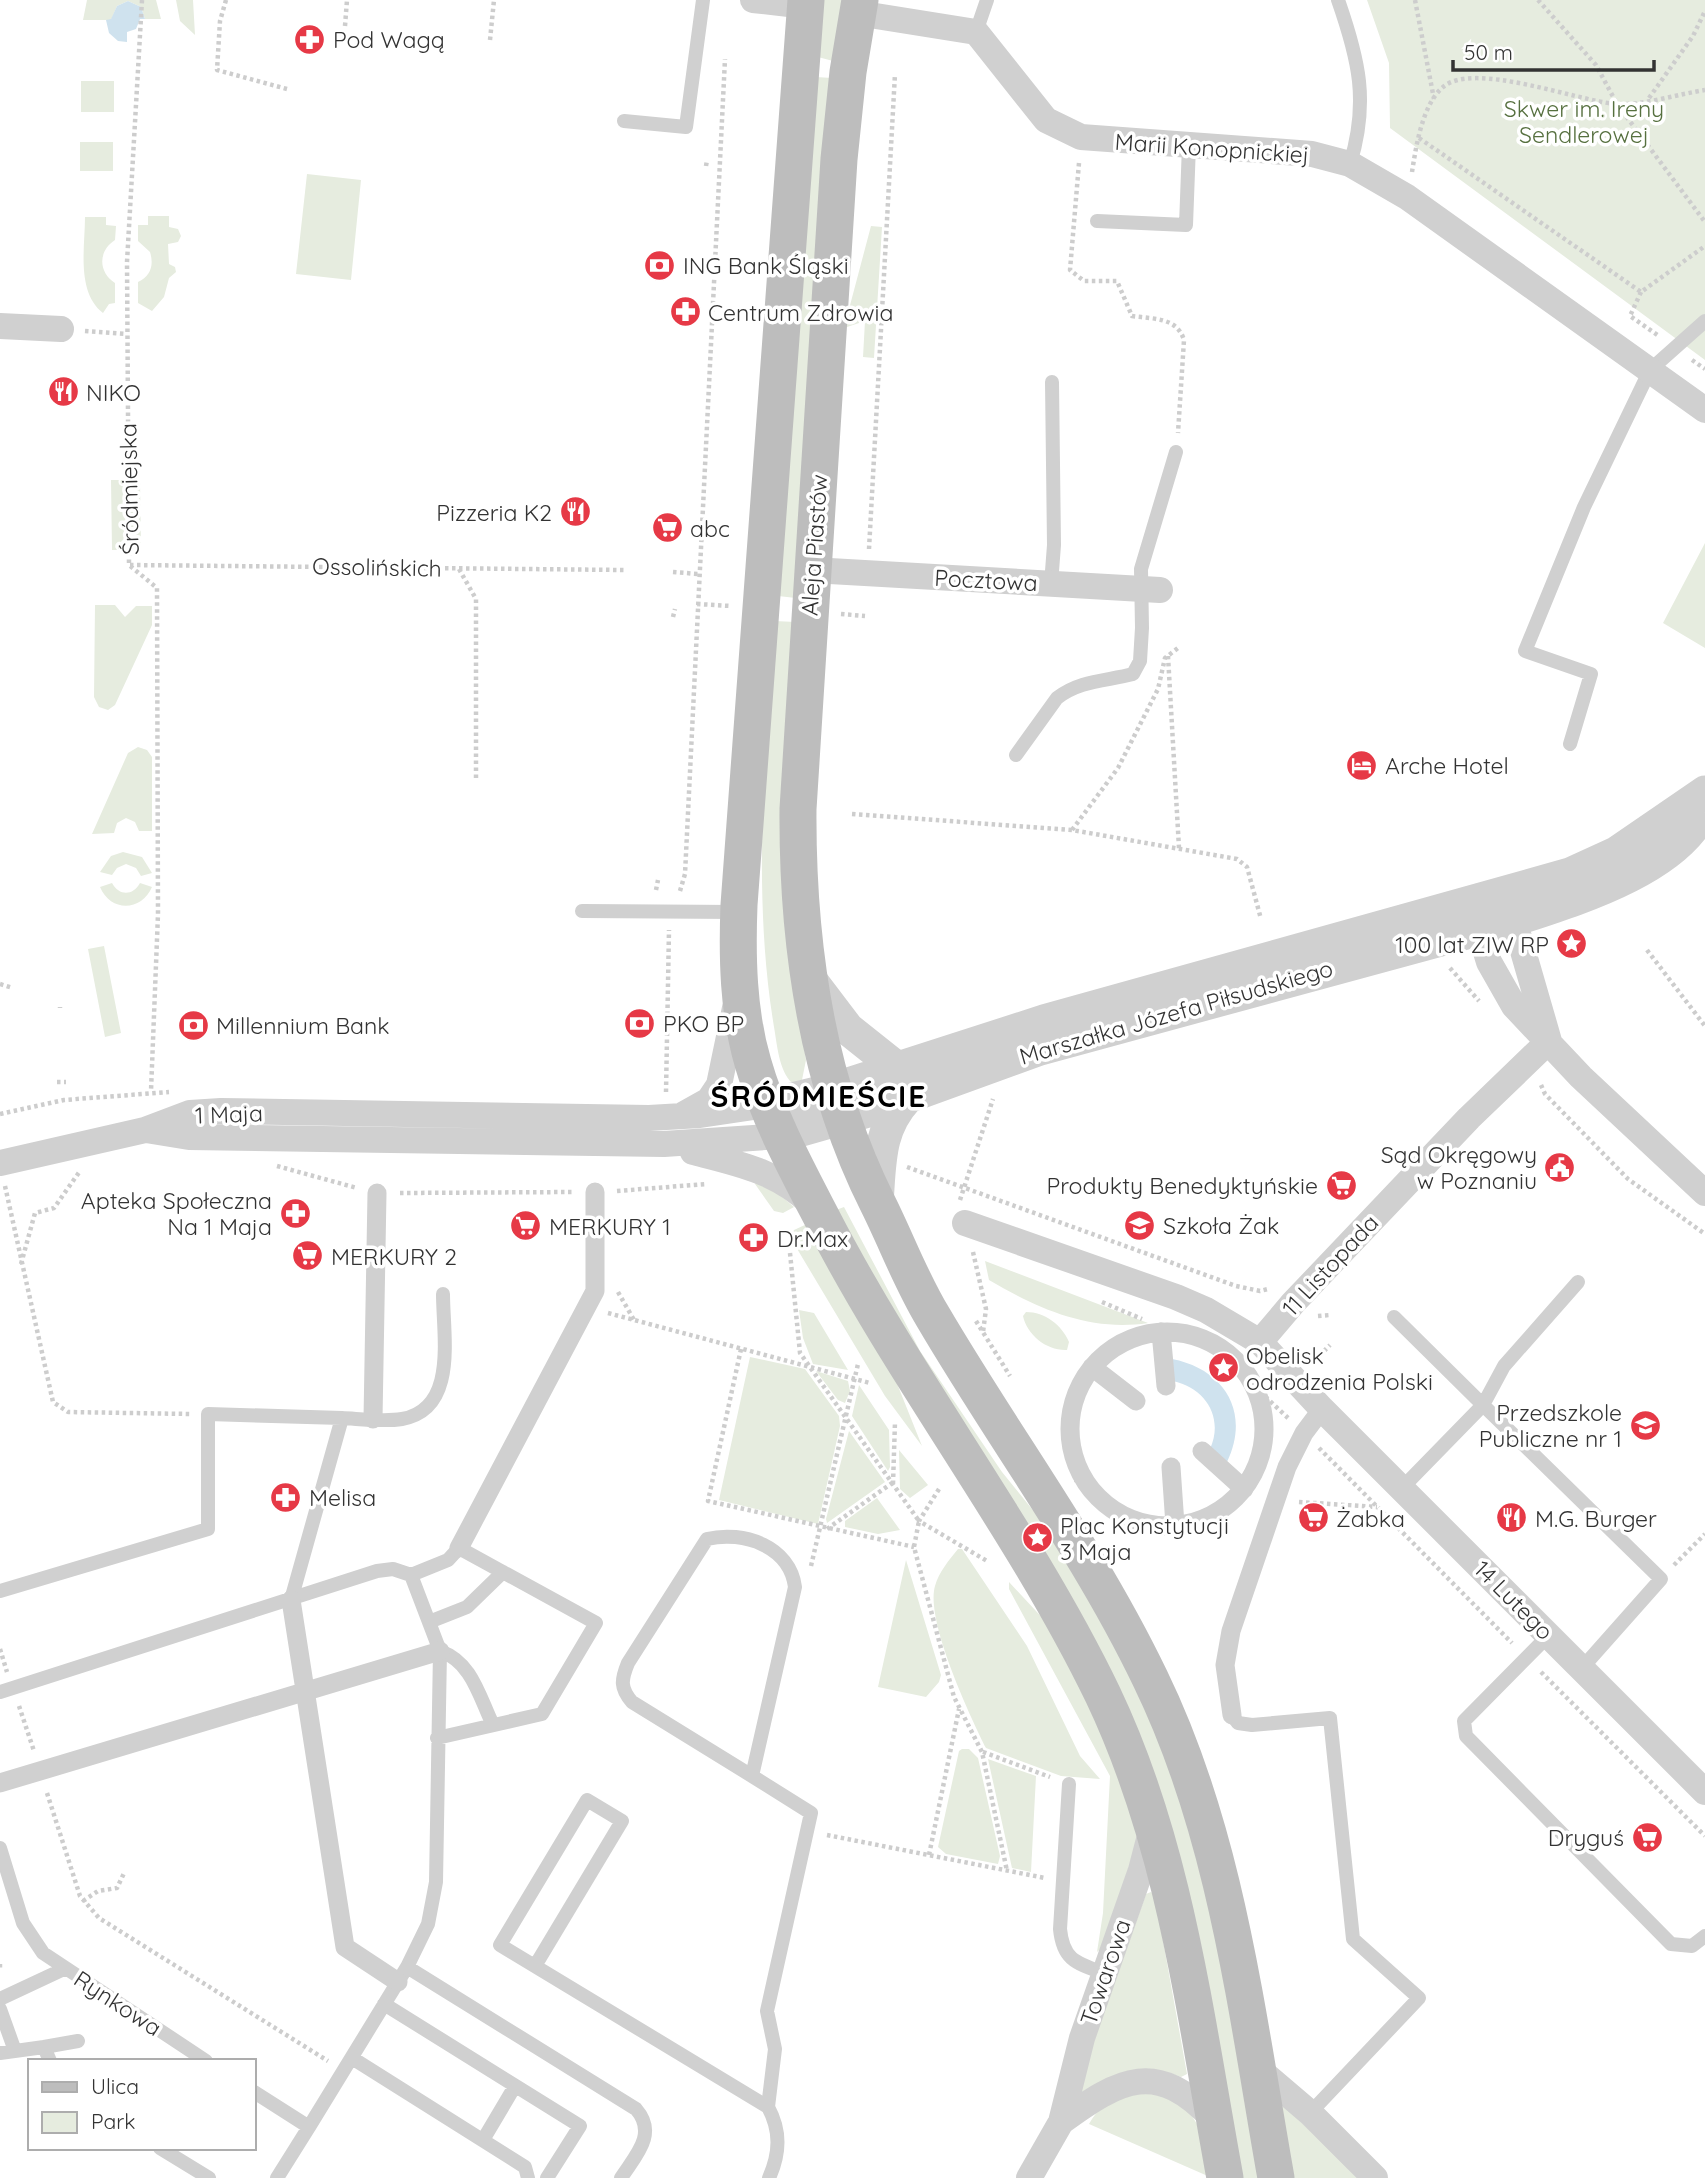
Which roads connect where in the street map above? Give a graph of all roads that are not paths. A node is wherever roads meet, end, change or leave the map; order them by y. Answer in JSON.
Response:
{"nodes":[{"id":1,"x":703,"y":0,"type":"edge"},
{"id":2,"x":753,"y":0,"type":"edge"},
{"id":3,"x":987,"y":0,"type":"edge"},
{"id":4,"x":1338,"y":0,"type":"edge"},
{"id":5,"x":806,"y":3,"type":"edge"},
{"id":6,"x":859,"y":7,"type":"edge"},
{"id":7,"x":976,"y":32,"type":"junction"},
{"id":8,"x":624,"y":121,"type":"dead end"},
{"id":9,"x":1189,"y":145,"type":"junction"},
{"id":10,"x":1350,"y":164,"type":"junction"},
{"id":11,"x":1097,"y":221,"type":"dead end"},
{"id":12,"x":1705,"y":321,"type":"edge"},
{"id":13,"x":0,"y":326,"type":"edge"},
{"id":14,"x":61,"y":329,"type":"road end"},
{"id":15,"x":1650,"y":370,"type":"junction"},
{"id":16,"x":1052,"y":382,"type":"dead end"},
{"id":17,"x":1705,"y":410,"type":"edge"},
{"id":18,"x":1176,"y":452,"type":"road end"},
{"id":19,"x":812,"y":570,"type":"junction"},
{"id":20,"x":1051,"y":584,"type":"junction"},
{"id":21,"x":1151,"y":589,"type":"junction"},
{"id":22,"x":1570,"y":744,"type":"dead end"},
{"id":23,"x":1016,"y":755,"type":"dead end"},
{"id":24,"x":1705,"y":792,"type":"edge"},
{"id":25,"x":1705,"y":806,"type":"edge"},
{"id":26,"x":1488,"y":896,"type":"junction"},
{"id":27,"x":582,"y":911,"type":"dead end"},
{"id":28,"x":739,"y":912,"type":"junction"},
{"id":29,"x":1514,"y":920,"type":"junction"},
{"id":30,"x":1479,"y":929,"type":"junction"},
{"id":31,"x":810,"y":979,"type":"junction"},
{"id":32,"x":740,"y":982,"type":"junction"},
{"id":33,"x":1549,"y":1041,"type":"junction"},
{"id":34,"x":902,"y":1083,"type":"junction"},
{"id":35,"x":838,"y":1104,"type":"junction"},
{"id":36,"x":672,"y":1107,"type":"junction"},
{"id":37,"x":774,"y":1120,"type":"junction"},
{"id":38,"x":145,"y":1130,"type":"junction"},
{"id":39,"x":664,"y":1144,"type":"junction"},
{"id":40,"x":6,"y":1179,"type":"edge"},
{"id":41,"x":596,"y":1192,"type":"road end"},
{"id":42,"x":377,"y":1193,"type":"road end"},
{"id":43,"x":1705,"y":1193,"type":"edge"},
{"id":44,"x":877,"y":1203,"type":"junction"},
{"id":45,"x":818,"y":1211,"type":"junction"},
{"id":46,"x":965,"y":1223,"type":"dead end"},
{"id":47,"x":1578,"y":1282,"type":"dead end"},
{"id":48,"x":443,"y":1294,"type":"dead end"},
{"id":49,"x":1394,"y":1317,"type":"dead end"},
{"id":50,"x":1161,"y":1332,"type":"junction"},
{"id":51,"x":1260,"y":1342,"type":"junction"},
{"id":52,"x":1092,"y":1367,"type":"junction"},
{"id":53,"x":1166,"y":1386,"type":"dead end"},
{"id":54,"x":1136,"y":1401,"type":"dead end"},
{"id":55,"x":1483,"y":1405,"type":"junction"},
{"id":56,"x":1322,"y":1409,"type":"junction"},
{"id":57,"x":342,"y":1418,"type":"junction"},
{"id":58,"x":373,"y":1419,"type":"junction"},
{"id":59,"x":1202,"y":1451,"type":"dead end"},
{"id":60,"x":1171,"y":1467,"type":"dead end"},
{"id":61,"x":1403,"y":1487,"type":"junction"},
{"id":62,"x":1244,"y":1489,"type":"junction"},
{"id":63,"x":1175,"y":1525,"type":"junction"},
{"id":64,"x":459,"y":1548,"type":"junction"},
{"id":65,"x":503,"y":1572,"type":"junction"},
{"id":66,"x":411,"y":1575,"type":"junction"},
{"id":67,"x":0,"y":1591,"type":"edge"},
{"id":68,"x":291,"y":1600,"type":"junction"},
{"id":69,"x":429,"y":1622,"type":"junction"},
{"id":70,"x":1549,"y":1635,"type":"junction"},
{"id":71,"x":440,"y":1651,"type":"junction"},
{"id":72,"x":1582,"y":1668,"type":"junction"},
{"id":73,"x":6,"y":1689,"type":"edge"},
{"id":74,"x":305,"y":1692,"type":"junction"},
{"id":75,"x":1232,"y":1715,"type":"joint"},
{"id":76,"x":493,"y":1725,"type":"junction"},
{"id":77,"x":437,"y":1738,"type":"junction"},
{"id":78,"x":752,"y":1776,"type":"junction"},
{"id":79,"x":0,"y":1783,"type":"edge"},
{"id":80,"x":1069,"y":1784,"type":"road end"},
{"id":81,"x":1705,"y":1792,"type":"edge"},
{"id":82,"x":1153,"y":1824,"type":"junction"},
{"id":83,"x":0,"y":1849,"type":"edge"},
{"id":84,"x":1705,"y":1936,"type":"edge"},
{"id":85,"x":535,"y":1966,"type":"junction"},
{"id":86,"x":64,"y":1969,"type":"junction"},
{"id":87,"x":1104,"y":1973,"type":"junction"},
{"id":88,"x":402,"y":1975,"type":"junction"},
{"id":89,"x":0,"y":1999,"type":"edge"},
{"id":90,"x":384,"y":2004,"type":"junction"},
{"id":91,"x":0,"y":2008,"type":"edge"},
{"id":92,"x":78,"y":2041,"type":"dead end"},
{"id":93,"x":15,"y":2051,"type":"junction"},
{"id":94,"x":0,"y":2053,"type":"edge"},
{"id":95,"x":47,"y":2054,"type":"edge"},
{"id":96,"x":203,"y":2059,"type":"edge"},
{"id":97,"x":348,"y":2064,"type":"junction"},
{"id":98,"x":1256,"y":2067,"type":"junction"},
{"id":99,"x":515,"y":2086,"type":"junction"},
{"id":100,"x":256,"y":2093,"type":"edge"},
{"id":101,"x":768,"y":2108,"type":"junction"},
{"id":102,"x":1310,"y":2113,"type":"junction"},
{"id":103,"x":1214,"y":2120,"type":"junction"},
{"id":104,"x":1060,"y":2122,"type":"junction"},
{"id":105,"x":309,"y":2127,"type":"junction"},
{"id":106,"x":483,"y":2140,"type":"junction"},
{"id":107,"x":163,"y":2150,"type":"edge"},
{"id":108,"x":209,"y":2178,"type":"edge"},
{"id":109,"x":277,"y":2178,"type":"edge"},
{"id":110,"x":528,"y":2178,"type":"edge"},
{"id":111,"x":547,"y":2178,"type":"edge"},
{"id":112,"x":621,"y":2178,"type":"edge"},
{"id":113,"x":769,"y":2178,"type":"edge"},
{"id":114,"x":1029,"y":2178,"type":"edge"},
{"id":115,"x":1225,"y":2178,"type":"edge"},
{"id":116,"x":1276,"y":2178,"type":"edge"},
{"id":117,"x":1375,"y":2178,"type":"edge"}],
"edges":[{"from":1,"to":8,"type":"lane"},
{"from":2,"to":5,"type":"street"},
{"from":3,"to":7,"type":"lane"},
{"from":4,"to":10,"type":"lane"},
{"from":5,"to":28,"type":"main road","name":"Aleja Piastów"},
{"from":6,"to":7,"type":"street"},
{"from":6,"to":19,"type":"main road","name":"Aleja Piastów"},
{"from":7,"to":9,"type":"street","name":"Marii Konopnickiej"},
{"from":9,"to":10,"type":"street","name":"Marii Konopnickiej"},
{"from":9,"to":11,"type":"lane"},
{"from":10,"to":15,"type":"street","name":"Marii Konopnickiej"},
{"from":12,"to":15,"type":"lane"},
{"from":13,"to":14,"type":"street"},
{"from":15,"to":17,"type":"street","name":"Marii Konopnickiej"},
{"from":15,"to":22,"type":"lane"},
{"from":16,"to":20,"type":"lane"},
{"from":18,"to":21,"type":"lane"},
{"from":19,"to":20,"type":"street","name":"Pocztowa"},
{"from":19,"to":31,"type":"main road","name":"Aleja Piastów"},
{"from":20,"to":21,"type":"street","name":"Pocztowa"},
{"from":21,"to":23,"type":"lane"},
{"from":24,"to":26,"type":"street"},
{"from":25,"to":29,"type":"street"},
{"from":26,"to":29,"type":"street"},
{"from":26,"to":30,"type":"street"},
{"from":26,"to":34,"type":"street","name":"Marszałka Józefa Piłsudskiego"},
{"from":27,"to":28,"type":"lane"},
{"from":28,"to":32,"type":"main road","name":"Aleja Piastów"},
{"from":29,"to":30,"type":"street","name":"Marszałka Józefa Piłsudskiego"},
{"from":29,"to":33,"type":"street"},
{"from":30,"to":33,"type":"street"},
{"from":30,"to":34,"type":"street","name":"Marszałka Józefa Piłsudskiego"},
{"from":31,"to":34,"type":"street"},
{"from":31,"to":35,"type":"main road","name":"Aleja Piastów"},
{"from":32,"to":36,"type":"street","name":"Aleja Piastów"},
{"from":32,"to":37,"type":"main road","name":"Aleja Piastów"},
{"from":33,"to":43,"type":"street"},
{"from":33,"to":51,"type":"street","name":"11 Listopada"},
{"from":34,"to":35,"type":"street","name":"Marszałka Józefa Piłsudskiego"},
{"from":34,"to":44,"type":"street"},
{"from":35,"to":37,"type":"street","name":"1 Maja"},
{"from":35,"to":44,"type":"main road","name":"Aleja Piastów"},
{"from":36,"to":37,"type":"street","name":"1 Maja"},
{"from":36,"to":38,"type":"street","name":"1 Maja"},
{"from":37,"to":39,"type":"street","name":"1 Maja"},
{"from":37,"to":45,"type":"main road","name":"Aleja Piastów"},
{"from":38,"to":39,"type":"street","name":"1 Maja"},
{"from":38,"to":40,"type":"street"},
{"from":39,"to":45,"type":"street","name":"1 Maja"},
{"from":41,"to":64,"type":"street"},
{"from":42,"to":58,"type":"street"},
{"from":44,"to":98,"type":"main road","name":"Aleja Piastów"},
{"from":45,"to":82,"type":"main road","name":"Aleja Piastów"},
{"from":46,"to":51,"type":"street"},
{"from":47,"to":55,"type":"lane"},
{"from":48,"to":58,"type":"lane"},
{"from":49,"to":55,"type":"lane"},
{"from":50,"to":52,"type":"street"},
{"from":50,"to":53,"type":"street"},
{"from":50,"to":62,"type":"street"},
{"from":51,"to":56,"type":"street"},
{"from":52,"to":54,"type":"street"},
{"from":52,"to":63,"type":"street"},
{"from":55,"to":61,"type":"lane"},
{"from":55,"to":72,"type":"lane"},
{"from":56,"to":61,"type":"street","name":"14 Lutego"},
{"from":56,"to":75,"type":"street"},
{"from":57,"to":58,"type":"lane"},
{"from":57,"to":67,"type":"lane"},
{"from":57,"to":68,"type":"lane"},
{"from":59,"to":62,"type":"street"},
{"from":60,"to":63,"type":"street"},
{"from":61,"to":70,"type":"street","name":"14 Lutego"},
{"from":62,"to":63,"type":"street"},
{"from":64,"to":65,"type":"lane"},
{"from":64,"to":66,"type":"lane"},
{"from":65,"to":69,"type":"lane"},
{"from":65,"to":76,"type":"lane"},
{"from":66,"to":68,"type":"lane"},
{"from":66,"to":69,"type":"lane"},
{"from":68,"to":73,"type":"lane"},
{"from":68,"to":74,"type":"street"},
{"from":69,"to":71,"type":"lane"},
{"from":70,"to":72,"type":"street","name":"14 Lutego"},
{"from":70,"to":84,"type":"lane"},
{"from":71,"to":74,"type":"street"},
{"from":71,"to":76,"type":"lane"},
{"from":71,"to":77,"type":"lane"},
{"from":72,"to":81,"type":"street","name":"14 Lutego"},
{"from":74,"to":79,"type":"street"},
{"from":74,"to":88,"type":"street"},
{"from":75,"to":102,"type":"lane"},
{"from":76,"to":77,"type":"lane"},
{"from":77,"to":88,"type":"lane"},
{"from":78,"to":78,"type":"lane"},
{"from":78,"to":101,"type":"lane"},
{"from":80,"to":87,"type":"lane"},
{"from":82,"to":87,"type":"street","name":"Towarowa"},
{"from":82,"to":103,"type":"main road","name":"Aleja Piastów"},
{"from":83,"to":86,"type":"lane","name":"Rynkowa"},
{"from":85,"to":85,"type":"lane"},
{"from":85,"to":101,"type":"lane"},
{"from":86,"to":89,"type":"lane","name":"Rynkowa"},
{"from":86,"to":96,"type":"lane","name":"Rynkowa"},
{"from":87,"to":104,"type":"street","name":"Towarowa"},
{"from":88,"to":90,"type":"lane"},
{"from":88,"to":112,"type":"lane"},
{"from":90,"to":97,"type":"lane"},
{"from":90,"to":99,"type":"lane"},
{"from":91,"to":93,"type":"lane"},
{"from":92,"to":95,"type":"lane"},
{"from":93,"to":94,"type":"lane"},
{"from":93,"to":95,"type":"lane"},
{"from":97,"to":105,"type":"lane"},
{"from":97,"to":106,"type":"lane"},
{"from":98,"to":102,"type":"street"},
{"from":98,"to":116,"type":"main road","name":"Aleja Piastów"},
{"from":99,"to":106,"type":"lane"},
{"from":99,"to":111,"type":"lane"},
{"from":100,"to":105,"type":"lane"},
{"from":101,"to":113,"type":"lane"},
{"from":102,"to":117,"type":"street"},
{"from":103,"to":104,"type":"street","name":"Towarowa"},
{"from":103,"to":115,"type":"main road","name":"Aleja Piastów"},
{"from":104,"to":114,"type":"street","name":"Towarowa"},
{"from":105,"to":109,"type":"lane"},
{"from":106,"to":110,"type":"lane"},
{"from":107,"to":108,"type":"lane"}]}
